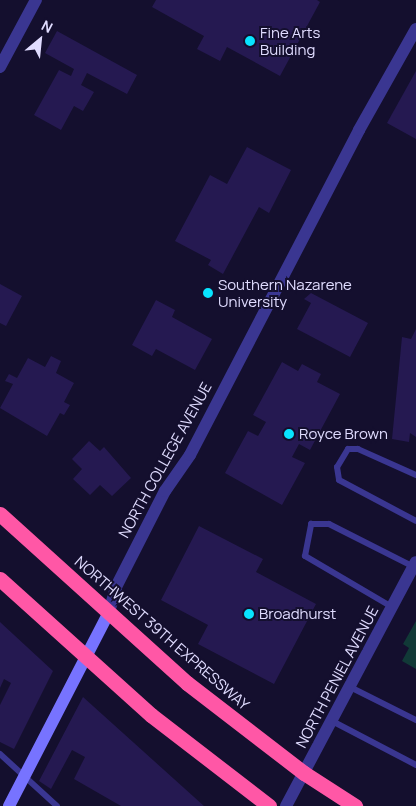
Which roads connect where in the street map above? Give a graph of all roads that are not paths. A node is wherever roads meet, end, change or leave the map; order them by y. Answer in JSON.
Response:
{"nodes":[{"id":1,"x":36,"y":0,"type":"edge"},
{"id":2,"x":416,"y":29,"type":"edge"},
{"id":3,"x":0,"y":67,"type":"edge"},
{"id":4,"x":416,"y":475,"type":"edge"},
{"id":5,"x":0,"y":514,"type":"edge"},
{"id":6,"x":416,"y":521,"type":"edge"},
{"id":7,"x":415,"y":564,"type":"edge"},
{"id":8,"x":0,"y":579,"type":"edge"},
{"id":9,"x":392,"y":607,"type":"junction"},
{"id":10,"x":109,"y":612,"type":"junction"},
{"id":11,"x":85,"y":657,"type":"junction"},
{"id":12,"x":350,"y":686,"type":"junction"},
{"id":13,"x":416,"y":720,"type":"edge"},
{"id":14,"x":332,"y":721,"type":"junction"},
{"id":15,"x":0,"y":754,"type":"edge"},
{"id":16,"x":416,"y":765,"type":"edge"},
{"id":17,"x":304,"y":773,"type":"junction"},
{"id":18,"x":24,"y":776,"type":"junction"},
{"id":19,"x":11,"y":805,"type":"edge"},
{"id":20,"x":57,"y":806,"type":"edge"},
{"id":21,"x":269,"y":806,"type":"edge"},
{"id":22,"x":286,"y":806,"type":"edge"},
{"id":23,"x":355,"y":806,"type":"edge"}],
"edges":[{"from":1,"to":3,"type":"street"},
{"from":2,"to":10,"type":"street","name":"NORTH COLLEGE AVENUE"},
{"from":4,"to":6,"type":"lane"},
{"from":5,"to":10,"type":"highway","name":"NORTHWEST 39TH EXPRESSWAY"},
{"from":7,"to":9,"type":"street","name":"NORTH PENIEL AVENUE"},
{"from":7,"to":9,"type":"lane"},
{"from":8,"to":11,"type":"highway"},
{"from":9,"to":12,"type":"street","name":"NORTH PENIEL AVENUE"},
{"from":10,"to":11,"type":"street","name":"NORTH COLLEGE AVENUE"},
{"from":10,"to":17,"type":"highway","name":"NORTHWEST 39TH EXPRESSWAY"},
{"from":11,"to":18,"type":"street","name":"NORTH COLLEGE AVENUE"},
{"from":11,"to":21,"type":"highway"},
{"from":12,"to":13,"type":"lane"},
{"from":12,"to":14,"type":"street","name":"NORTH PENIEL AVENUE"},
{"from":14,"to":16,"type":"lane"},
{"from":14,"to":17,"type":"street","name":"NORTH PENIEL AVENUE"},
{"from":15,"to":18,"type":"lane"},
{"from":17,"to":22,"type":"street","name":"NORTH PENIEL AVENUE"},
{"from":17,"to":23,"type":"highway","name":"NORTHWEST 39TH EXPRESSWAY"},
{"from":18,"to":19,"type":"street","name":"NORTH COLLEGE AVENUE"},
{"from":18,"to":20,"type":"lane"}]}
